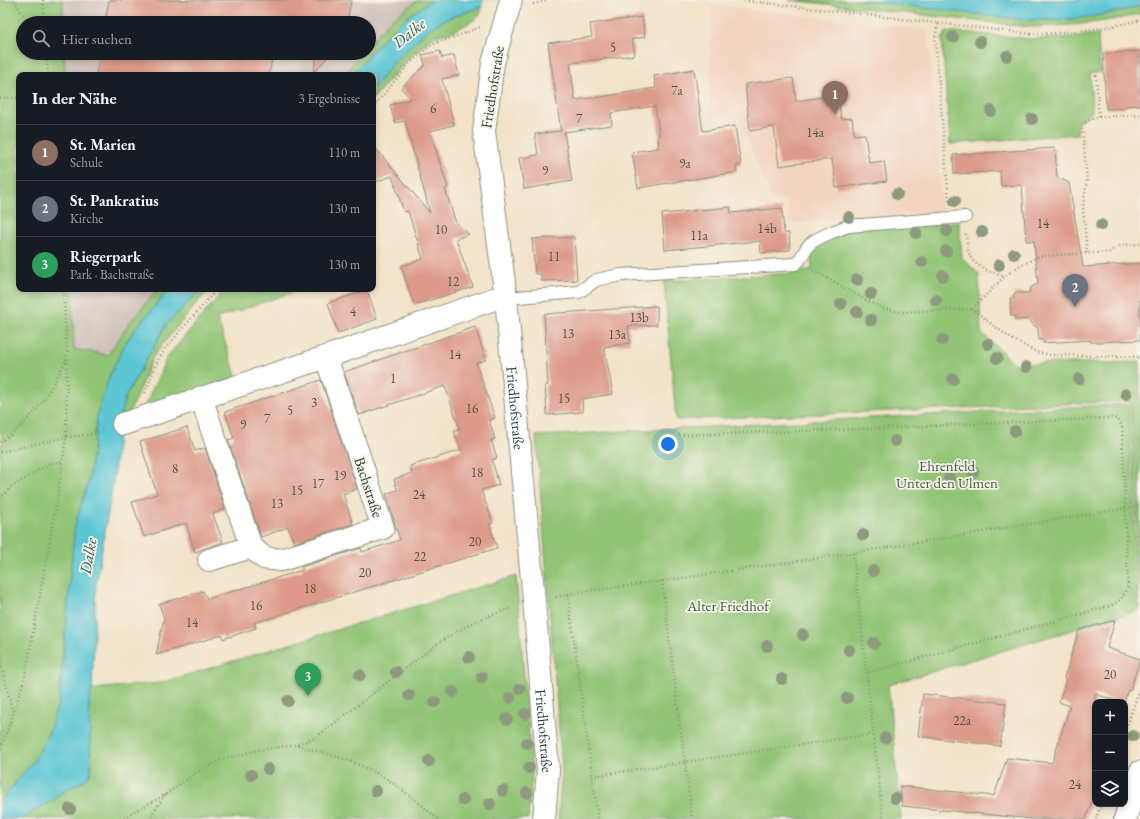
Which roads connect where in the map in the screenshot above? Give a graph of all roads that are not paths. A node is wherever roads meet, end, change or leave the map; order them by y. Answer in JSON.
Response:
{"nodes":[{"id":1,"x":509,"y":7,"type":"edge"},
{"id":2,"x":965,"y":217,"type":"road end"},
{"id":3,"x":506,"y":298,"type":"junction"},
{"id":4,"x":326,"y":357,"type":"junction"},
{"id":5,"x":201,"y":397,"type":"junction"},
{"id":6,"x":131,"y":421,"type":"road end"},
{"id":7,"x":251,"y":547,"type":"junction"},
{"id":8,"x":209,"y":560,"type":"dead end"},
{"id":9,"x":1140,"y":772,"type":"edge"},
{"id":10,"x":544,"y":819,"type":"edge"},
{"id":11,"x":1125,"y":819,"type":"edge"}],
"edges":[{"from":1,"to":3,"type":"street","name":"Friedhofstraße"},
{"from":2,"to":3,"type":"lane"},
{"from":3,"to":4,"type":"street"},
{"from":3,"to":10,"type":"street","name":"Friedhofstraße"},
{"from":4,"to":5,"type":"street"},
{"from":4,"to":7,"type":"street","name":"Bachstraße"},
{"from":5,"to":6,"type":"street"},
{"from":5,"to":7,"type":"street"},
{"from":7,"to":8,"type":"street"},
{"from":9,"to":11,"type":"street"}]}
